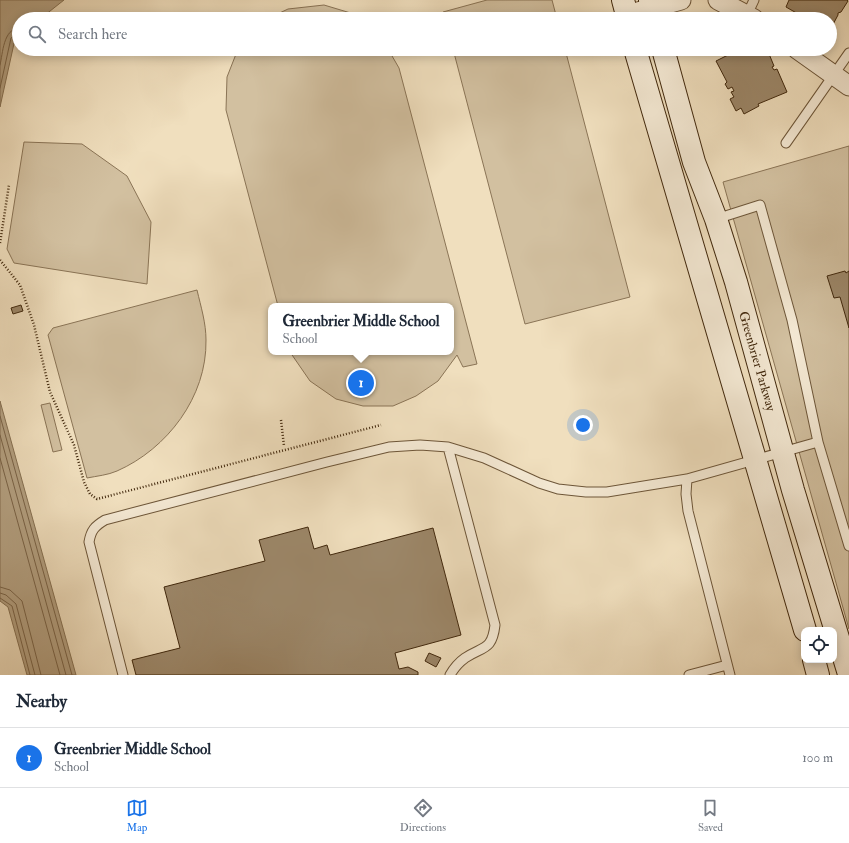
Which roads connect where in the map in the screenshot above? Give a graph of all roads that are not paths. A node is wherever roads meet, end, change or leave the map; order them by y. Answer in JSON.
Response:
{"nodes":[{"id":1,"x":681,"y":0,"type":"edge"},
{"id":2,"x":718,"y":0,"type":"edge"},
{"id":3,"x":653,"y":9,"type":"edge"},
{"id":4,"x":626,"y":11,"type":"edge"},
{"id":5,"x":751,"y":11,"type":"edge"},
{"id":6,"x":849,"y":53,"type":"edge"},
{"id":7,"x":637,"y":56,"type":"edge"},
{"id":8,"x":665,"y":56,"type":"edge"},
{"id":9,"x":807,"y":56,"type":"edge"},
{"id":10,"x":833,"y":75,"type":"junction"},
{"id":11,"x":849,"y":86,"type":"edge"},
{"id":12,"x":786,"y":143,"type":"dead end"},
{"id":13,"x":716,"y":219,"type":"junction"},
{"id":14,"x":818,"y":442,"type":"junction"},
{"id":15,"x":448,"y":447,"type":"junction"},
{"id":16,"x":783,"y":452,"type":"junction"},
{"id":17,"x":754,"y":460,"type":"junction"},
{"id":18,"x":687,"y":479,"type":"junction"},
{"id":19,"x":849,"y":546,"type":"edge"},
{"id":20,"x":804,"y":627,"type":"edge"},
{"id":21,"x":838,"y":631,"type":"edge"},
{"id":22,"x":815,"y":663,"type":"edge"},
{"id":23,"x":727,"y":665,"type":"junction"},
{"id":24,"x":849,"y":674,"type":"edge"},
{"id":25,"x":123,"y":675,"type":"edge"},
{"id":26,"x":450,"y":675,"type":"edge"},
{"id":27,"x":689,"y":675,"type":"edge"},
{"id":28,"x":730,"y":675,"type":"edge"},
{"id":29,"x":818,"y":675,"type":"edge"}],
"edges":[{"from":1,"to":3,"type":"street"},
{"from":2,"to":5,"type":"street"},
{"from":3,"to":4,"type":"street"},
{"from":6,"to":10,"type":"lane"},
{"from":7,"to":17,"type":"main road"},
{"from":8,"to":13,"type":"main road","name":"Greenbrier Parkway"},
{"from":9,"to":10,"type":"street"},
{"from":10,"to":11,"type":"street"},
{"from":10,"to":12,"type":"lane"},
{"from":13,"to":14,"type":"lane"},
{"from":13,"to":16,"type":"main road","name":"Greenbrier Parkway"},
{"from":14,"to":16,"type":"lane"},
{"from":14,"to":19,"type":"lane"},
{"from":15,"to":18,"type":"lane"},
{"from":15,"to":25,"type":"lane"},
{"from":15,"to":26,"type":"lane"},
{"from":16,"to":17,"type":"lane"},
{"from":16,"to":21,"type":"main road","name":"Greenbrier Parkway"},
{"from":17,"to":18,"type":"lane"},
{"from":17,"to":20,"type":"main road"},
{"from":18,"to":23,"type":"lane"},
{"from":21,"to":24,"type":"main road","name":"Greenbrier Parkway"},
{"from":22,"to":29,"type":"main road"},
{"from":23,"to":27,"type":"lane"},
{"from":23,"to":28,"type":"lane"}]}
